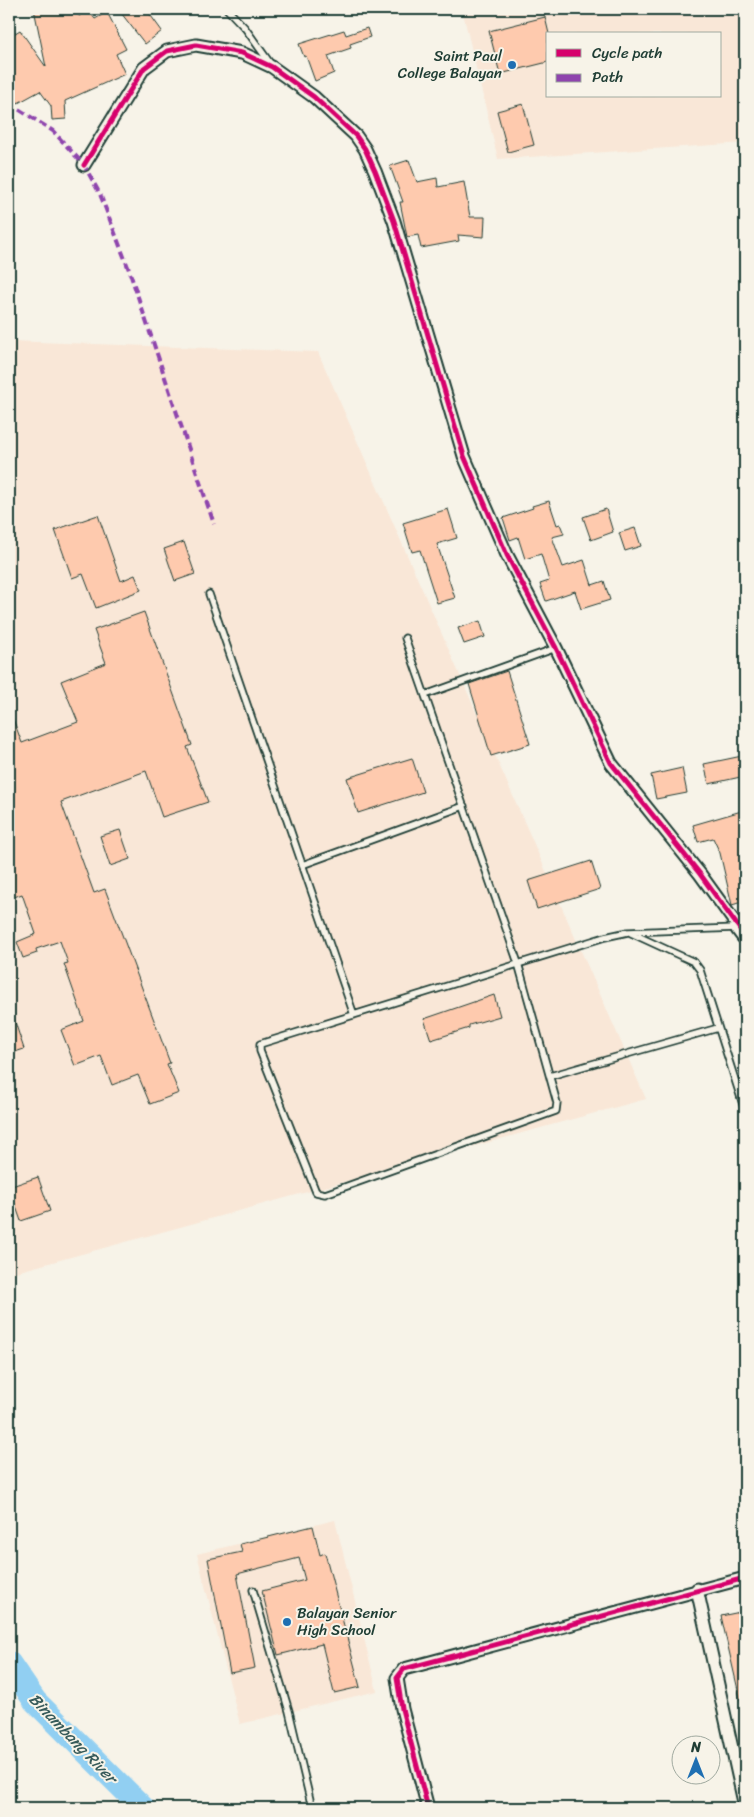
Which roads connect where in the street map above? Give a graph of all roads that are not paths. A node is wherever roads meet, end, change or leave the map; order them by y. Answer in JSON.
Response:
{"nodes":[{"id":1,"x":227,"y":9,"type":"edge"},
{"id":2,"x":272,"y":67,"type":"junction"},
{"id":3,"x":84,"y":165,"type":"dead end"},
{"id":4,"x":209,"y":594,"type":"dead end"},
{"id":5,"x":404,"y":638,"type":"dead end"},
{"id":6,"x":556,"y":648,"type":"junction"},
{"id":7,"x":424,"y":695,"type":"junction"},
{"id":8,"x":464,"y":806,"type":"junction"},
{"id":9,"x":302,"y":865,"type":"junction"},
{"id":10,"x":743,"y":930,"type":"edge"},
{"id":11,"x":628,"y":932,"type":"junction"},
{"id":12,"x":518,"y":963,"type":"junction"},
{"id":13,"x":354,"y":1015,"type":"junction"},
{"id":14,"x":718,"y":1028,"type":"junction"},
{"id":15,"x":550,"y":1076,"type":"junction"},
{"id":16,"x":745,"y":1111,"type":"edge"},
{"id":17,"x":745,"y":1578,"type":"edge"},
{"id":18,"x":253,"y":1590,"type":"dead end"},
{"id":19,"x":697,"y":1590,"type":"junction"},
{"id":20,"x":745,"y":1807,"type":"edge"},
{"id":21,"x":312,"y":1808,"type":"edge"},
{"id":22,"x":428,"y":1808,"type":"edge"}],
"edges":[{"from":1,"to":2,"type":"lane"},
{"from":2,"to":3,"type":"street"},
{"from":2,"to":6,"type":"street"},
{"from":4,"to":9,"type":"lane"},
{"from":5,"to":7,"type":"lane"},
{"from":6,"to":7,"type":"lane"},
{"from":6,"to":10,"type":"street"},
{"from":7,"to":8,"type":"lane"},
{"from":8,"to":9,"type":"lane"},
{"from":8,"to":12,"type":"lane"},
{"from":9,"to":13,"type":"lane"},
{"from":10,"to":11,"type":"lane"},
{"from":11,"to":12,"type":"lane"},
{"from":11,"to":14,"type":"lane"},
{"from":12,"to":13,"type":"lane"},
{"from":12,"to":15,"type":"lane"},
{"from":13,"to":15,"type":"lane"},
{"from":14,"to":15,"type":"lane"},
{"from":14,"to":16,"type":"lane"},
{"from":17,"to":19,"type":"street"},
{"from":18,"to":21,"type":"lane"},
{"from":19,"to":20,"type":"street"},
{"from":19,"to":22,"type":"street"}]}
